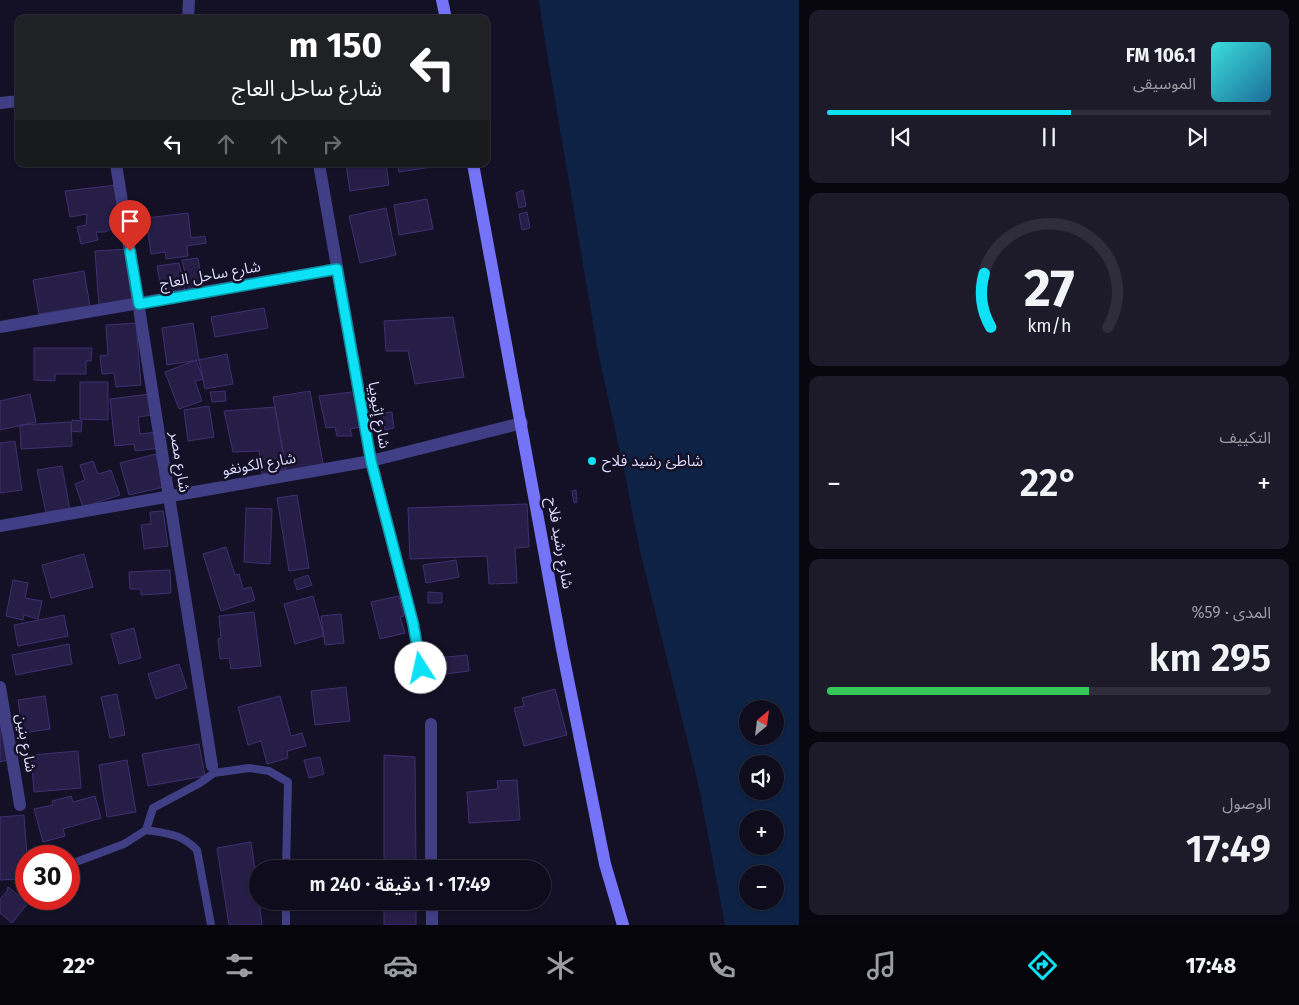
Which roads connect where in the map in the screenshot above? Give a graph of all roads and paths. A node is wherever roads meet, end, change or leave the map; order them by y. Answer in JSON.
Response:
{"nodes":[{"id":1,"x":189,"y":0,"type":"edge"},
{"id":2,"x":442,"y":0,"type":"edge"},
{"id":3,"x":188,"y":15,"type":"edge"},
{"id":4,"x":445,"y":15,"type":"edge"},
{"id":5,"x":15,"y":101,"type":"edge"},
{"id":6,"x":0,"y":103,"type":"edge"},
{"id":7,"x":116,"y":167,"type":"edge"},
{"id":8,"x":320,"y":167,"type":"edge"},
{"id":9,"x":474,"y":167,"type":"edge"},
{"id":10,"x":337,"y":269,"type":"junction"},
{"id":11,"x":139,"y":304,"type":"junction"},
{"id":12,"x":0,"y":327,"type":"edge"},
{"id":13,"x":522,"y":423,"type":"junction"},
{"id":14,"x":371,"y":461,"type":"junction"},
{"id":15,"x":169,"y":496,"type":"junction"},
{"id":16,"x":0,"y":526,"type":"edge"},
{"id":17,"x":421,"y":668,"type":"dead end"},
{"id":18,"x":0,"y":687,"type":"edge"},
{"id":19,"x":431,"y":724,"type":"dead end"},
{"id":20,"x":212,"y":766,"type":"dead end"},
{"id":21,"x":20,"y":805,"type":"dead end"},
{"id":22,"x":146,"y":830,"type":"junction"},
{"id":23,"x":80,"y":860,"type":"edge"},
{"id":24,"x":286,"y":860,"type":"edge"},
{"id":25,"x":431,"y":860,"type":"edge"},
{"id":26,"x":286,"y":910,"type":"edge"},
{"id":27,"x":432,"y":910,"type":"edge"},
{"id":28,"x":211,"y":925,"type":"edge"},
{"id":29,"x":286,"y":925,"type":"edge"},
{"id":30,"x":432,"y":925,"type":"edge"},
{"id":31,"x":623,"y":925,"type":"edge"}],
"edges":[{"from":1,"to":3,"type":"street"},
{"from":2,"to":4,"type":"street"},
{"from":5,"to":6,"type":"street"},
{"from":7,"to":11,"type":"street","name":"شارع مصر"},
{"from":8,"to":10,"type":"street","name":"شارع إثيوبيا"},
{"from":9,"to":13,"type":"street","name":"شارع رشيد فلاح"},
{"from":10,"to":11,"type":"street","name":"شارع ساحل العاج"},
{"from":10,"to":14,"type":"street","name":"شارع إثيوبيا"},
{"from":11,"to":12,"type":"street","name":"شارع ساحل العاج"},
{"from":11,"to":15,"type":"street","name":"شارع مصر"},
{"from":13,"to":14,"type":"street","name":"شارع الكونغو"},
{"from":13,"to":31,"type":"street","name":"شارع رشيد فلاح"},
{"from":14,"to":15,"type":"street","name":"شارع الكونغو"},
{"from":14,"to":17,"type":"street","name":"شارع إثيوبيا"},
{"from":15,"to":16,"type":"street","name":"شارع الكونغو"},
{"from":15,"to":20,"type":"street","name":"شارع مصر"},
{"from":18,"to":21,"type":"street","name":"شارع بنين"},
{"from":19,"to":25,"type":"street"},
{"from":22,"to":23,"type":"lane"},
{"from":22,"to":24,"type":"lane"},
{"from":22,"to":28,"type":"lane"},
{"from":26,"to":29,"type":"lane"},
{"from":27,"to":30,"type":"street"}]}
